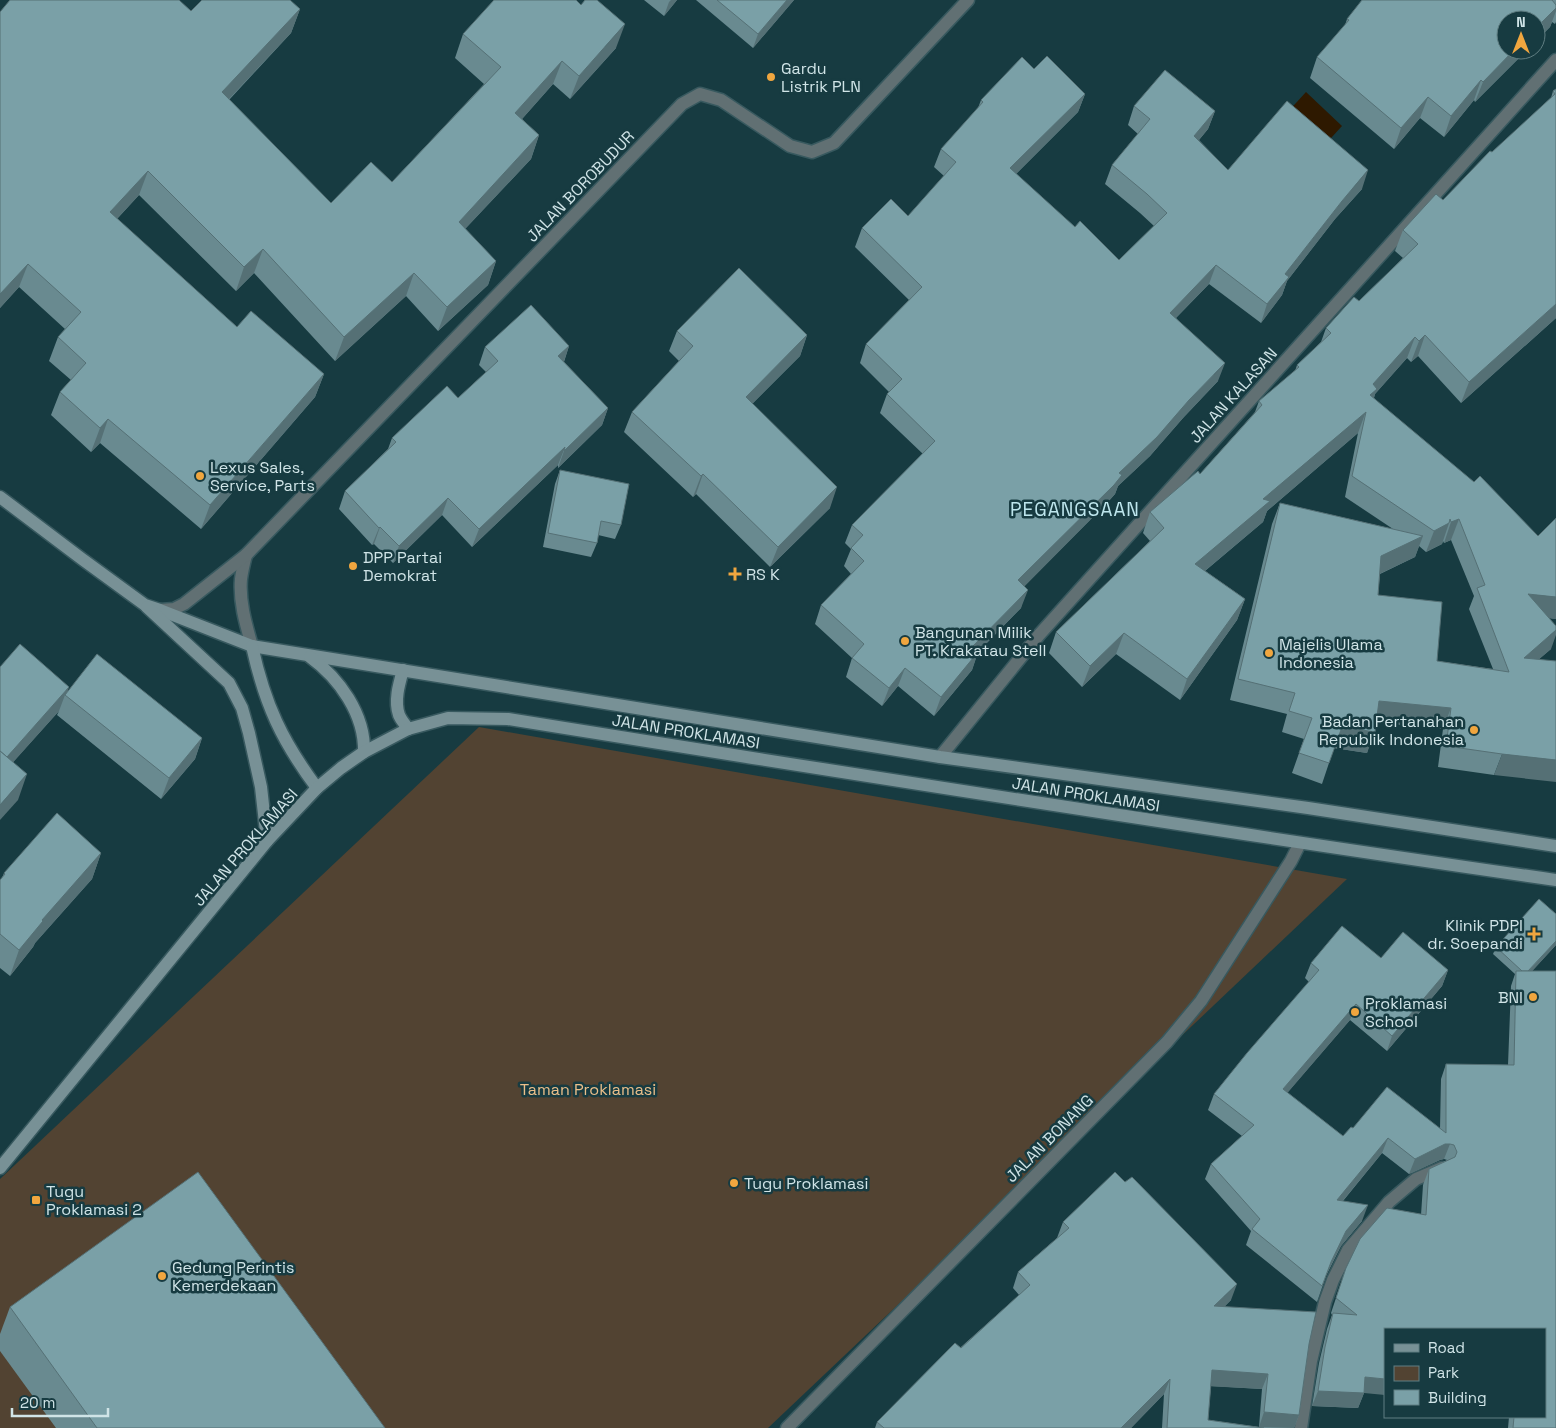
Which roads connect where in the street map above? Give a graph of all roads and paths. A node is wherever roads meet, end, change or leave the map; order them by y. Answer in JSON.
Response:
{"nodes":[{"id":1,"x":968,"y":0,"type":"edge"},
{"id":2,"x":1556,"y":60,"type":"edge"},
{"id":3,"x":0,"y":497,"type":"edge"},
{"id":4,"x":246,"y":555,"type":"junction"},
{"id":5,"x":145,"y":605,"type":"junction"},
{"id":6,"x":160,"y":610,"type":"junction"},
{"id":7,"x":252,"y":646,"type":"junction"},
{"id":8,"x":310,"y":657,"type":"junction"},
{"id":9,"x":403,"y":670,"type":"junction"},
{"id":10,"x":408,"y":729,"type":"junction"},
{"id":11,"x":364,"y":752,"type":"junction"},
{"id":12,"x":940,"y":758,"type":"junction"},
{"id":13,"x":317,"y":788,"type":"junction"},
{"id":14,"x":267,"y":841,"type":"junction"},
{"id":15,"x":1300,"y":843,"type":"junction"},
{"id":16,"x":1556,"y":846,"type":"edge"},
{"id":17,"x":1556,"y":880,"type":"edge"},
{"id":18,"x":1443,"y":1167,"type":"edge"},
{"id":19,"x":0,"y":1168,"type":"edge"},
{"id":20,"x":787,"y":1428,"type":"edge"},
{"id":21,"x":1301,"y":1428,"type":"edge"}],
"edges":[{"from":1,"to":4,"type":"street","name":"JALAN BOROBUDUR"},
{"from":2,"to":12,"type":"street","name":"JALAN KALASAN"},
{"from":3,"to":5,"type":"main road","name":"JALAN PROKLAMASI"},
{"from":4,"to":6,"type":"street","name":"JALAN BOROBUDUR"},
{"from":4,"to":7,"type":"street"},
{"from":5,"to":6,"type":"main road","name":"JALAN PROKLAMASI"},
{"from":5,"to":14,"type":"main road"},
{"from":6,"to":7,"type":"main road","name":"JALAN PROKLAMASI"},
{"from":7,"to":8,"type":"main road","name":"JALAN PROKLAMASI"},
{"from":7,"to":13,"type":"main road"},
{"from":8,"to":9,"type":"main road","name":"JALAN PROKLAMASI"},
{"from":8,"to":11,"type":"main road"},
{"from":9,"to":10,"type":"main road"},
{"from":9,"to":12,"type":"main road","name":"JALAN PROKLAMASI"},
{"from":10,"to":11,"type":"main road","name":"JALAN PROKLAMASI"},
{"from":10,"to":15,"type":"main road","name":"JALAN PROKLAMASI"},
{"from":11,"to":13,"type":"main road","name":"JALAN PROKLAMASI"},
{"from":12,"to":16,"type":"main road","name":"JALAN PROKLAMASI"},
{"from":13,"to":14,"type":"main road","name":"JALAN PROKLAMASI"},
{"from":14,"to":19,"type":"main road","name":"JALAN PROKLAMASI"},
{"from":15,"to":17,"type":"main road","name":"JALAN PROKLAMASI"},
{"from":15,"to":20,"type":"street","name":"JALAN BONANG"},
{"from":18,"to":21,"type":"street"}]}
